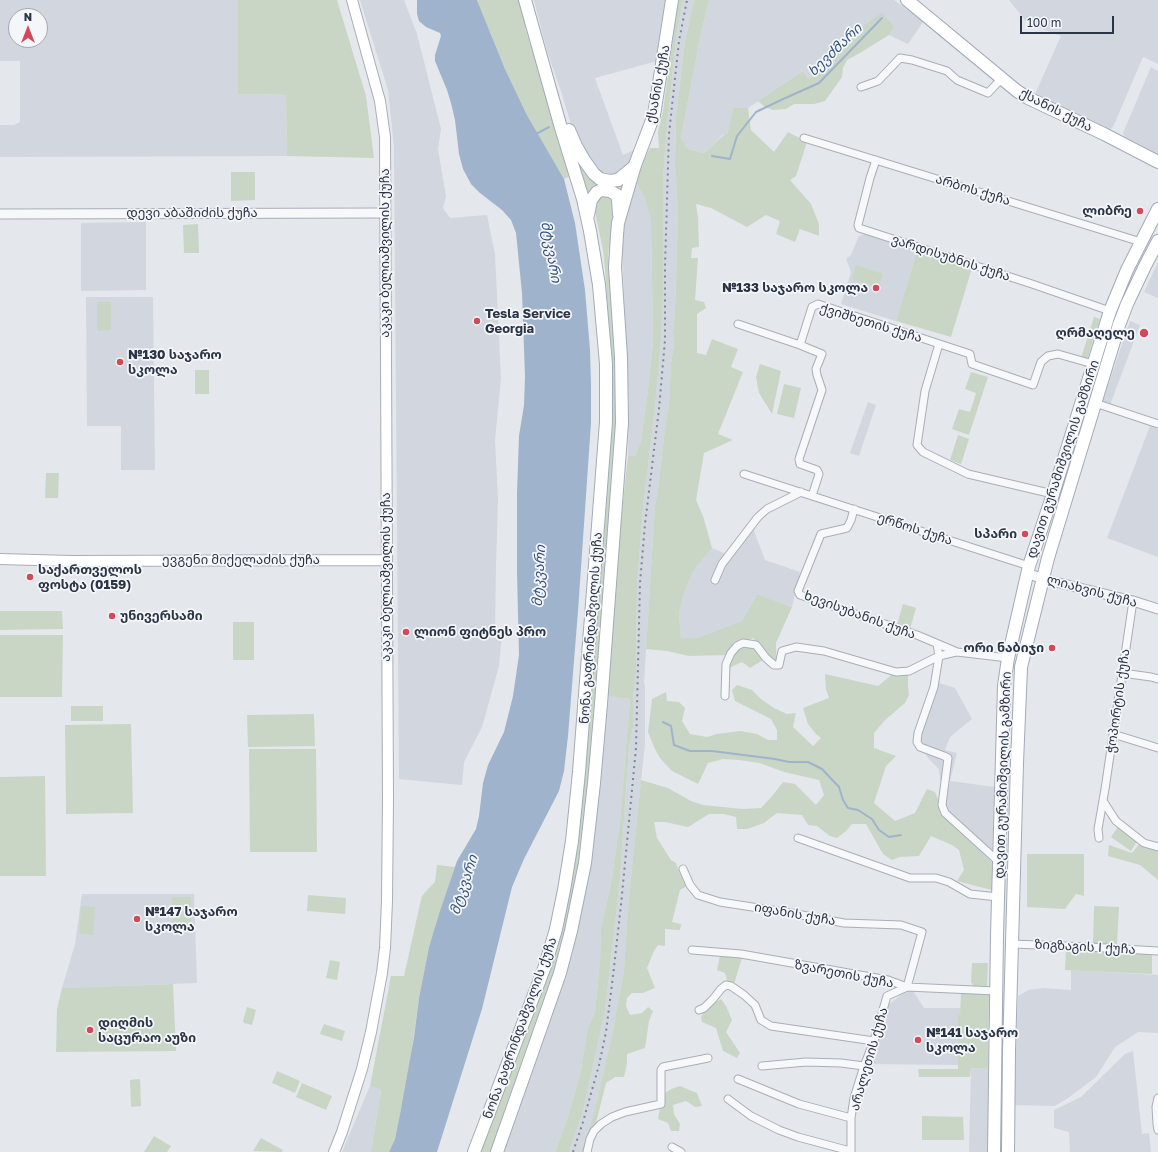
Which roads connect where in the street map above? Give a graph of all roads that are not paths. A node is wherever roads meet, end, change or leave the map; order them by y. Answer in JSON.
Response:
{"nodes":[{"id":1,"x":352,"y":0,"type":"edge"},
{"id":2,"x":525,"y":0,"type":"edge"},
{"id":3,"x":672,"y":0,"type":"edge"},
{"id":4,"x":907,"y":0,"type":"edge"},
{"id":5,"x":1002,"y":78,"type":"junction"},
{"id":6,"x":861,"y":88,"type":"dead end"},
{"id":7,"x":552,"y":94,"type":"junction"},
{"id":8,"x":804,"y":138,"type":"dead end"},
{"id":9,"x":876,"y":160,"type":"junction"},
{"id":10,"x":1158,"y":162,"type":"edge"},
{"id":11,"x":635,"y":166,"type":"junction"},
{"id":12,"x":1158,"y":208,"type":"edge"},
{"id":13,"x":385,"y":213,"type":"junction"},
{"id":14,"x":0,"y":214,"type":"edge"},
{"id":15,"x":588,"y":218,"type":"junction"},
{"id":16,"x":618,"y":223,"type":"junction"},
{"id":17,"x":1158,"y":241,"type":"edge"},
{"id":18,"x":1141,"y":242,"type":"junction"},
{"id":19,"x":1126,"y":307,"type":"junction"},
{"id":20,"x":1110,"y":312,"type":"junction"},
{"id":21,"x":738,"y":324,"type":"dead end"},
{"id":22,"x":1119,"y":326,"type":"junction"},
{"id":23,"x":939,"y":344,"type":"junction"},
{"id":24,"x":800,"y":345,"type":"junction"},
{"id":25,"x":1093,"y":364,"type":"junction"},
{"id":26,"x":1095,"y":403,"type":"junction"},
{"id":27,"x":1158,"y":424,"type":"edge"},
{"id":28,"x":744,"y":474,"type":"dead end"},
{"id":29,"x":801,"y":492,"type":"junction"},
{"id":30,"x":1053,"y":494,"type":"junction"},
{"id":31,"x":812,"y":496,"type":"junction"},
{"id":32,"x":854,"y":509,"type":"junction"},
{"id":33,"x":0,"y":559,"type":"edge"},
{"id":34,"x":386,"y":560,"type":"junction"},
{"id":35,"x":1028,"y":569,"type":"junction"},
{"id":36,"x":1043,"y":578,"type":"junction"},
{"id":37,"x":715,"y":580,"type":"dead end"},
{"id":38,"x":1133,"y":602,"type":"junction"},
{"id":39,"x":1158,"y":609,"type":"edge"},
{"id":40,"x":937,"y":644,"type":"junction"},
{"id":41,"x":957,"y":652,"type":"junction"},
{"id":42,"x":939,"y":656,"type":"junction"},
{"id":43,"x":1008,"y":658,"type":"junction"},
{"id":44,"x":1122,"y":673,"type":"junction"},
{"id":45,"x":1158,"y":679,"type":"edge"},
{"id":46,"x":725,"y":696,"type":"dead end"},
{"id":47,"x":1113,"y":734,"type":"junction"},
{"id":48,"x":1158,"y":748,"type":"edge"},
{"id":49,"x":1103,"y":801,"type":"junction"},
{"id":50,"x":798,"y":838,"type":"dead end"},
{"id":51,"x":1099,"y":838,"type":"dead end"},
{"id":52,"x":1158,"y":847,"type":"edge"},
{"id":53,"x":1000,"y":862,"type":"junction"},
{"id":54,"x":683,"y":869,"type":"dead end"},
{"id":55,"x":998,"y":897,"type":"junction"},
{"id":56,"x":997,"y":944,"type":"junction"},
{"id":57,"x":1012,"y":944,"type":"junction"},
{"id":58,"x":692,"y":950,"type":"dead end"},
{"id":59,"x":1158,"y":951,"type":"edge"},
{"id":60,"x":907,"y":987,"type":"junction"},
{"id":61,"x":996,"y":991,"type":"junction"},
{"id":62,"x":700,"y":1010,"type":"dead end"},
{"id":63,"x":874,"y":1041,"type":"junction"},
{"id":64,"x":708,"y":1058,"type":"dead end"},
{"id":65,"x":762,"y":1066,"type":"dead end"},
{"id":66,"x":864,"y":1066,"type":"junction"},
{"id":67,"x":738,"y":1079,"type":"dead end"},
{"id":68,"x":1158,"y":1098,"type":"edge"},
{"id":69,"x":728,"y":1099,"type":"dead end"},
{"id":70,"x":852,"y":1118,"type":"junction"},
{"id":71,"x":1158,"y":1130,"type":"edge"},
{"id":72,"x":672,"y":1147,"type":"dead end"},
{"id":73,"x":850,"y":1151,"type":"edge"},
{"id":74,"x":334,"y":1152,"type":"edge"},
{"id":75,"x":474,"y":1152,"type":"edge"},
{"id":76,"x":497,"y":1152,"type":"edge"},
{"id":77,"x":587,"y":1152,"type":"edge"},
{"id":78,"x":681,"y":1152,"type":"edge"},
{"id":79,"x":994,"y":1152,"type":"edge"},
{"id":80,"x":1008,"y":1152,"type":"edge"}],
"edges":[{"from":1,"to":13,"type":"main road","name":"აკაკი ბელიაშვილის ქუჩა"},
{"from":2,"to":7,"type":"main road"},
{"from":3,"to":11,"type":"main road","name":"ქსანის ქუჩა"},
{"from":4,"to":5,"type":"main road","name":"ქსანის ქუჩა"},
{"from":5,"to":6,"type":"street"},
{"from":5,"to":10,"type":"main road","name":"ქსანის ქუჩა"},
{"from":7,"to":11,"type":"main road"},
{"from":7,"to":15,"type":"main road","name":"ნონა გაფრინდაშვილის ქუჩა"},
{"from":8,"to":9,"type":"street","name":"არბოს ქუჩა"},
{"from":9,"to":18,"type":"street","name":"არბოს ქუჩა"},
{"from":9,"to":20,"type":"street","name":"ვარდისუბნის ქუჩა"},
{"from":11,"to":16,"type":"main road","name":"ნონა გაფრინდაშვილის ქუჩა"},
{"from":12,"to":18,"type":"main road","name":"დავით გურამიშვილის გამზირი"},
{"from":13,"to":14,"type":"street","name":"დევი აბაშიძის ქუჩა"},
{"from":13,"to":34,"type":"main road","name":"აკაკი ბელიაშვილის ქუჩა"},
{"from":15,"to":16,"type":"main road"},
{"from":15,"to":75,"type":"main road","name":"ნონა გაფრინდაშვილის ქუჩა"},
{"from":16,"to":76,"type":"main road","name":"ნონა გაფრინდაშვილის ქუჩა"},
{"from":17,"to":19,"type":"main road","name":"დავით გურამიშვილის გამზირი"},
{"from":18,"to":20,"type":"main road","name":"დავით გურამიშვილის გამზირი"},
{"from":19,"to":20,"type":"main road"},
{"from":19,"to":22,"type":"main road","name":"დავით გურამიშვილის გამზირი"},
{"from":20,"to":22,"type":"main road"},
{"from":20,"to":25,"type":"main road","name":"დავით გურამიშვილის გამზირი"},
{"from":21,"to":24,"type":"street"},
{"from":22,"to":26,"type":"main road","name":"დავით გურამიშვილის გამზირი"},
{"from":23,"to":24,"type":"street","name":"ქვიშხეთის ქუჩა"},
{"from":23,"to":25,"type":"street","name":"ქვიშხეთის ქუჩა"},
{"from":23,"to":30,"type":"street","name":"ქვიშხეთის ქუჩა"},
{"from":24,"to":31,"type":"street"},
{"from":25,"to":30,"type":"main road","name":"დავით გურამიშვილის გამზირი"},
{"from":26,"to":27,"type":"street"},
{"from":26,"to":36,"type":"main road","name":"დავით გურამიშვილის გამზირი"},
{"from":28,"to":29,"type":"street","name":"ერწოს ქუჩა"},
{"from":29,"to":31,"type":"street","name":"ერწოს ქუჩა"},
{"from":29,"to":37,"type":"street"},
{"from":30,"to":35,"type":"main road","name":"დავით გურამიშვილის გამზირი"},
{"from":31,"to":32,"type":"street","name":"ერწოს ქუჩა"},
{"from":32,"to":35,"type":"street","name":"ერწოს ქუჩა"},
{"from":32,"to":40,"type":"street","name":"ხევისუბანის ქუჩა"},
{"from":33,"to":34,"type":"main road","name":"ევგენი მიქელაძის ქუჩა"},
{"from":34,"to":74,"type":"main road","name":"აკაკი ბელიაშვილის ქუჩა"},
{"from":35,"to":36,"type":"street","name":"ლიახვის ქუჩა"},
{"from":35,"to":43,"type":"main road","name":"დავით გურამიშვილის გამზირი"},
{"from":36,"to":38,"type":"street","name":"ლიახვის ქუჩა"},
{"from":36,"to":57,"type":"main road","name":"დავით გურამიშვილის გამზირი"},
{"from":38,"to":39,"type":"street","name":"ლიახვის ქუჩა"},
{"from":38,"to":44,"type":"street","name":"ჭოპორტის ქუჩა"},
{"from":40,"to":41,"type":"street","name":"ხევისუბანის ქუჩა"},
{"from":40,"to":42,"type":"street"},
{"from":41,"to":42,"type":"street","name":"ხევისუბანის ქუჩა"},
{"from":41,"to":43,"type":"street","name":"ხევისუბანის ქუჩა"},
{"from":42,"to":46,"type":"street","name":"ხევისუბანის ქუჩა"},
{"from":42,"to":53,"type":"street"},
{"from":43,"to":53,"type":"main road","name":"დავით გურამიშვილის გამზირი"},
{"from":44,"to":45,"type":"street"},
{"from":44,"to":47,"type":"street","name":"ჭოპორტის ქუჩა"},
{"from":47,"to":48,"type":"street"},
{"from":47,"to":49,"type":"street","name":"ჭოპორტის ქუჩა"},
{"from":49,"to":51,"type":"street","name":"ჭოპორტის ქუჩა"},
{"from":49,"to":52,"type":"street"},
{"from":50,"to":55,"type":"street"},
{"from":53,"to":55,"type":"main road","name":"დავით გურამიშვილის გამზირი"},
{"from":54,"to":60,"type":"street","name":"იფანის ქუჩა"},
{"from":55,"to":56,"type":"main road","name":"დავით გურამიშვილის გამზირი"},
{"from":56,"to":57,"type":"main road"},
{"from":56,"to":61,"type":"main road","name":"დავით გურამიშვილის გამზირი"},
{"from":57,"to":59,"type":"street","name":"ზიგზაგის I ქუჩა"},
{"from":57,"to":80,"type":"main road","name":"დავით გურამიშვილის გამზირი"},
{"from":58,"to":60,"type":"street","name":"ზვარეთის ქუჩა"},
{"from":60,"to":61,"type":"street","name":"ზვარეთის ქუჩა"},
{"from":60,"to":63,"type":"street","name":"არალეთის ქუჩა"},
{"from":61,"to":79,"type":"main road","name":"დავით გურამიშვილის გამზირი"},
{"from":62,"to":63,"type":"street"},
{"from":63,"to":66,"type":"street","name":"არალეთის ქუჩა"},
{"from":64,"to":77,"type":"street"},
{"from":65,"to":66,"type":"street"},
{"from":66,"to":70,"type":"street","name":"არალეთის ქუჩა"},
{"from":67,"to":70,"type":"street"},
{"from":68,"to":71,"type":"street"},
{"from":69,"to":73,"type":"street"},
{"from":70,"to":73,"type":"street","name":"არალეთის ქუჩა"},
{"from":72,"to":78,"type":"street"}]}
